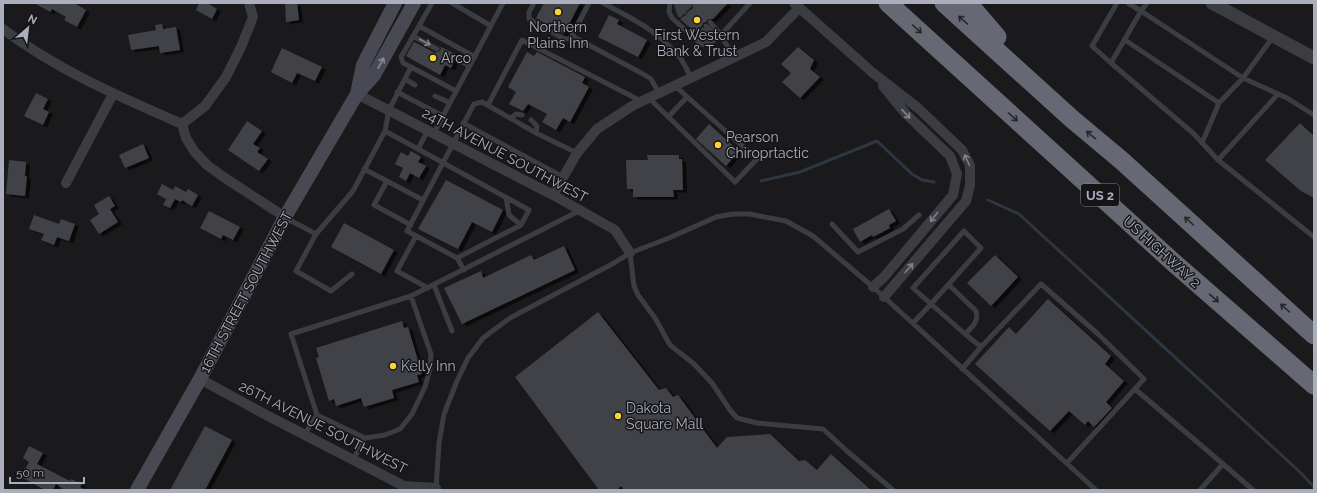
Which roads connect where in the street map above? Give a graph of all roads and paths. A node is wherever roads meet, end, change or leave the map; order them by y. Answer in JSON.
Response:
{"nodes":[{"id":1,"x":249,"y":3,"type":"edge"},
{"id":2,"x":395,"y":3,"type":"edge"},
{"id":3,"x":414,"y":3,"type":"edge"},
{"id":4,"x":432,"y":3,"type":"edge"},
{"id":5,"x":452,"y":3,"type":"edge"},
{"id":6,"x":503,"y":3,"type":"edge"},
{"id":7,"x":534,"y":3,"type":"edge"},
{"id":8,"x":589,"y":3,"type":"edge"},
{"id":9,"x":603,"y":3,"type":"edge"},
{"id":10,"x":670,"y":3,"type":"edge"},
{"id":11,"x":677,"y":3,"type":"edge"},
{"id":12,"x":682,"y":3,"type":"edge"},
{"id":13,"x":750,"y":3,"type":"edge"},
{"id":14,"x":888,"y":3,"type":"edge"},
{"id":15,"x":944,"y":3,"type":"edge"},
{"id":16,"x":968,"y":3,"type":"edge"},
{"id":17,"x":1117,"y":3,"type":"edge"},
{"id":18,"x":1128,"y":3,"type":"edge"},
{"id":19,"x":1147,"y":3,"type":"edge"},
{"id":20,"x":1212,"y":3,"type":"edge"},
{"id":21,"x":796,"y":5,"type":"edge"},
{"id":22,"x":686,"y":9,"type":"edge"},
{"id":23,"x":1141,"y":11,"type":"junction"},
{"id":24,"x":419,"y":26,"type":"junction"},
{"id":25,"x":491,"y":26,"type":"junction"},
{"id":26,"x":3,"y":29,"type":"edge"},
{"id":27,"x":413,"y":36,"type":"junction"},
{"id":28,"x":572,"y":36,"type":"junction"},
{"id":29,"x":1274,"y":36,"type":"junction"},
{"id":30,"x":715,"y":39,"type":"junction"},
{"id":31,"x":1125,"y":40,"type":"junction"},
{"id":32,"x":437,"y":48,"type":"dead end"},
{"id":33,"x":474,"y":57,"type":"junction"},
{"id":34,"x":734,"y":58,"type":"junction"},
{"id":35,"x":1314,"y":58,"type":"edge"},
{"id":36,"x":456,"y":59,"type":"dead end"},
{"id":37,"x":1111,"y":63,"type":"junction"},
{"id":38,"x":470,"y":66,"type":"junction"},
{"id":39,"x":411,"y":67,"type":"junction"},
{"id":40,"x":873,"y":73,"type":"junction"},
{"id":41,"x":691,"y":78,"type":"junction"},
{"id":42,"x":1243,"y":78,"type":"junction"},
{"id":43,"x":405,"y":79,"type":"junction"},
{"id":44,"x":415,"y":85,"type":"dead end"},
{"id":45,"x":675,"y":86,"type":"junction"},
{"id":46,"x":456,"y":91,"type":"junction"},
{"id":47,"x":397,"y":92,"type":"junction"},
{"id":48,"x":659,"y":93,"type":"junction"},
{"id":49,"x":113,"y":94,"type":"junction"},
{"id":50,"x":357,"y":94,"type":"junction"},
{"id":51,"x":1278,"y":94,"type":"junction"},
{"id":52,"x":435,"y":96,"type":"dead end"},
{"id":53,"x":687,"y":97,"type":"junction"},
{"id":54,"x":645,"y":100,"type":"junction"},
{"id":55,"x":450,"y":103,"type":"junction"},
{"id":56,"x":1219,"y":104,"type":"junction"},
{"id":57,"x":488,"y":105,"type":"junction"},
{"id":58,"x":389,"y":110,"type":"junction"},
{"id":59,"x":522,"y":115,"type":"dead end"},
{"id":60,"x":1314,"y":115,"type":"edge"},
{"id":61,"x":443,"y":116,"type":"junction"},
{"id":62,"x":668,"y":117,"type":"junction"},
{"id":63,"x":511,"y":118,"type":"junction"},
{"id":64,"x":531,"y":120,"type":"dead end"},
{"id":65,"x":1072,"y":120,"type":"junction"},
{"id":66,"x":464,"y":123,"type":"junction"},
{"id":67,"x":182,"y":124,"type":"junction"},
{"id":68,"x":385,"y":130,"type":"junction"},
{"id":69,"x":431,"y":132,"type":"junction"},
{"id":70,"x":536,"y":133,"type":"junction"},
{"id":71,"x":453,"y":143,"type":"junction"},
{"id":72,"x":1202,"y":143,"type":"junction"},
{"id":73,"x":418,"y":149,"type":"junction"},
{"id":74,"x":577,"y":153,"type":"junction"},
{"id":75,"x":1218,"y":160,"type":"junction"},
{"id":76,"x":443,"y":162,"type":"junction"},
{"id":77,"x":364,"y":169,"type":"junction"},
{"id":78,"x":563,"y":177,"type":"junction"},
{"id":79,"x":387,"y":181,"type":"junction"},
{"id":80,"x":66,"y":182,"type":"dead end"},
{"id":81,"x":554,"y":195,"type":"junction"},
{"id":82,"x":506,"y":197,"type":"junction"},
{"id":83,"x":424,"y":200,"type":"junction"},
{"id":84,"x":580,"y":210,"type":"junction"},
{"id":85,"x":919,"y":214,"type":"dead end"},
{"id":86,"x":285,"y":217,"type":"junction"},
{"id":87,"x":832,"y":224,"type":"dead end"},
{"id":88,"x":411,"y":225,"type":"junction"},
{"id":89,"x":521,"y":225,"type":"junction"},
{"id":90,"x":316,"y":234,"type":"junction"},
{"id":91,"x":416,"y":236,"type":"junction"},
{"id":92,"x":1314,"y":237,"type":"edge"},
{"id":93,"x":630,"y":253,"type":"junction"},
{"id":94,"x":457,"y":258,"type":"junction"},
{"id":95,"x":464,"y":270,"type":"junction"},
{"id":96,"x":352,"y":274,"type":"dead end"},
{"id":97,"x":434,"y":285,"type":"junction"},
{"id":98,"x":949,"y":285,"type":"junction"},
{"id":99,"x":874,"y":287,"type":"junction"},
{"id":100,"x":428,"y":288,"type":"junction"},
{"id":101,"x":410,"y":296,"type":"junction"},
{"id":102,"x":884,"y":297,"type":"junction"},
{"id":103,"x":931,"y":304,"type":"junction"},
{"id":104,"x":913,"y":324,"type":"junction"},
{"id":105,"x":452,"y":331,"type":"dead end"},
{"id":106,"x":965,"y":334,"type":"junction"},
{"id":107,"x":1314,"y":335,"type":"edge"},
{"id":108,"x":981,"y":347,"type":"junction"},
{"id":109,"x":962,"y":369,"type":"junction"},
{"id":110,"x":200,"y":379,"type":"junction"},
{"id":111,"x":1314,"y":385,"type":"edge"},
{"id":112,"x":1135,"y":389,"type":"junction"},
{"id":113,"x":317,"y":415,"type":"junction"},
{"id":114,"x":304,"y":435,"type":"junction"},
{"id":115,"x":365,"y":438,"type":"junction"},
{"id":116,"x":352,"y":460,"type":"junction"},
{"id":117,"x":1067,"y":463,"type":"junction"},
{"id":118,"x":1223,"y":464,"type":"junction"},
{"id":119,"x":436,"y":489,"type":"edge"},
{"id":120,"x":137,"y":490,"type":"edge"},
{"id":121,"x":893,"y":490,"type":"edge"},
{"id":122,"x":1096,"y":490,"type":"edge"},
{"id":123,"x":1200,"y":490,"type":"edge"},
{"id":124,"x":1253,"y":490,"type":"edge"}],
"edges":[{"from":1,"to":67,"type":"street"},
{"from":2,"to":50,"type":"main road","name":"16TH STREET SOUTHWEST"},
{"from":50,"to":3,"type":"main road","name":"16TH STREET SOUTHWEST","one_way":true},
{"from":4,"to":24,"type":"lane"},
{"from":5,"to":25,"type":"lane"},
{"from":6,"to":25,"type":"lane"},
{"from":7,"to":28,"type":"lane"},
{"from":8,"to":28,"type":"lane"},
{"from":9,"to":41,"type":"lane"},
{"from":10,"to":30,"type":"lane"},
{"from":11,"to":22,"type":"lane"},
{"from":12,"to":22,"type":"lane"},
{"from":13,"to":30,"type":"lane"},
{"from":14,"to":111,"type":"highway","name":"US HIGHWAY 2","number":"US 2","one_way":true},
{"from":65,"to":15,"type":"highway","number":"US 2","one_way":true},
{"from":16,"to":65,"type":"highway"},
{"from":17,"to":37,"type":"lane"},
{"from":18,"to":23,"type":"lane"},
{"from":19,"to":23,"type":"lane"},
{"from":20,"to":29,"type":"street"},
{"from":21,"to":34,"type":"street"},
{"from":21,"to":40,"type":"street"},
{"from":23,"to":31,"type":"lane"},
{"from":23,"to":42,"type":"lane"},
{"from":24,"to":27,"type":"lane"},
{"from":24,"to":33,"type":"lane"},
{"from":25,"to":33,"type":"lane"},
{"from":26,"to":49,"type":"street"},
{"from":27,"to":32,"type":"lane","one_way":true},
{"from":27,"to":39,"type":"lane"},
{"from":28,"to":48,"type":"lane"},
{"from":29,"to":35,"type":"street"},
{"from":29,"to":42,"type":"lane"},
{"from":30,"to":30,"type":"lane"},
{"from":30,"to":34,"type":"lane"},
{"from":31,"to":37,"type":"lane"},
{"from":31,"to":56,"type":"lane"},
{"from":33,"to":38,"type":"lane"},
{"from":34,"to":41,"type":"street"},
{"from":36,"to":38,"type":"lane"},
{"from":37,"to":72,"type":"lane"},
{"from":38,"to":46,"type":"lane"},
{"from":39,"to":43,"type":"lane"},
{"from":39,"to":46,"type":"lane"},
{"from":40,"to":99,"type":"street","one_way":true},
{"from":102,"to":40,"type":"street","one_way":true},
{"from":41,"to":45,"type":"street"},
{"from":42,"to":51,"type":"lane"},
{"from":42,"to":56,"type":"lane"},
{"from":43,"to":44,"type":"lane"},
{"from":43,"to":47,"type":"lane"},
{"from":45,"to":48,"type":"street"},
{"from":45,"to":53,"type":"lane"},
{"from":46,"to":55,"type":"lane"},
{"from":47,"to":58,"type":"lane"},
{"from":47,"to":61,"type":"lane"},
{"from":48,"to":54,"type":"street"},
{"from":49,"to":67,"type":"street"},
{"from":49,"to":80,"type":"street"},
{"from":50,"to":58,"type":"street","name":"24TH AVENUE SOUTHWEST"},
{"from":50,"to":86,"type":"main road","name":"16TH STREET SOUTHWEST"},
{"from":51,"to":60,"type":"lane"},
{"from":51,"to":75,"type":"lane"},
{"from":52,"to":55,"type":"lane"},
{"from":53,"to":62,"type":"lane"},
{"from":53,"to":62,"type":"lane"},
{"from":54,"to":57,"type":"lane"},
{"from":54,"to":62,"type":"lane"},
{"from":54,"to":74,"type":"street"},
{"from":55,"to":61,"type":"lane"},
{"from":56,"to":72,"type":"lane"},
{"from":57,"to":63,"type":"lane"},
{"from":57,"to":66,"type":"lane"},
{"from":58,"to":68,"type":"lane"},
{"from":58,"to":69,"type":"street","name":"24TH AVENUE SOUTHWEST"},
{"from":59,"to":63,"type":"lane"},
{"from":61,"to":69,"type":"lane"},
{"from":63,"to":70,"type":"lane"},
{"from":64,"to":70,"type":"lane"},
{"from":107,"to":65,"type":"highway","number":"US 2","one_way":true},
{"from":66,"to":71,"type":"lane"},
{"from":66,"to":78,"type":"lane"},
{"from":67,"to":86,"type":"street"},
{"from":68,"to":73,"type":"lane"},
{"from":68,"to":77,"type":"lane"},
{"from":69,"to":71,"type":"street","name":"24TH AVENUE SOUTHWEST"},
{"from":69,"to":73,"type":"lane"},
{"from":70,"to":74,"type":"lane"},
{"from":71,"to":76,"type":"lane"},
{"from":71,"to":81,"type":"street","name":"24TH AVENUE SOUTHWEST"},
{"from":72,"to":75,"type":"lane"},
{"from":73,"to":76,"type":"lane"},
{"from":74,"to":78,"type":"street"},
{"from":75,"to":92,"type":"lane"},
{"from":76,"to":82,"type":"lane"},
{"from":76,"to":83,"type":"lane"},
{"from":77,"to":79,"type":"lane"},
{"from":77,"to":90,"type":"lane"},
{"from":78,"to":81,"type":"street"},
{"from":79,"to":83,"type":"lane"},
{"from":79,"to":88,"type":"lane"},
{"from":81,"to":84,"type":"street","name":"24TH AVENUE SOUTHWEST"},
{"from":82,"to":89,"type":"lane"},
{"from":82,"to":89,"type":"lane"},
{"from":83,"to":88,"type":"lane"},
{"from":84,"to":93,"type":"street","name":"24TH AVENUE SOUTHWEST"},
{"from":84,"to":95,"type":"lane"},
{"from":85,"to":87,"type":"lane"},
{"from":86,"to":90,"type":"lane"},
{"from":86,"to":110,"type":"main road","name":"16TH STREET SOUTHWEST"},
{"from":88,"to":91,"type":"lane"},
{"from":89,"to":94,"type":"lane"},
{"from":90,"to":96,"type":"lane"},
{"from":91,"to":94,"type":"lane"},
{"from":91,"to":100,"type":"lane"},
{"from":93,"to":99,"type":"lane"},
{"from":93,"to":119,"type":"lane"},
{"from":93,"to":121,"type":"lane"},
{"from":94,"to":95,"type":"lane"},
{"from":95,"to":97,"type":"lane"},
{"from":97,"to":100,"type":"lane"},
{"from":97,"to":105,"type":"lane"},
{"from":98,"to":103,"type":"lane"},
{"from":98,"to":103,"type":"lane"},
{"from":98,"to":106,"type":"lane"},
{"from":99,"to":102,"type":"lane"},
{"from":100,"to":101,"type":"lane"},
{"from":101,"to":113,"type":"lane"},
{"from":101,"to":115,"type":"lane"},
{"from":102,"to":104,"type":"lane"},
{"from":103,"to":104,"type":"lane"},
{"from":103,"to":106,"type":"lane"},
{"from":104,"to":109,"type":"lane"},
{"from":106,"to":108,"type":"lane"},
{"from":108,"to":109,"type":"lane"},
{"from":108,"to":112,"type":"lane"},
{"from":109,"to":117,"type":"lane"},
{"from":110,"to":114,"type":"street","name":"26TH AVENUE SOUTHWEST"},
{"from":110,"to":120,"type":"main road","name":"16TH STREET SOUTHWEST"},
{"from":112,"to":117,"type":"lane"},
{"from":112,"to":118,"type":"lane"},
{"from":113,"to":114,"type":"lane"},
{"from":113,"to":115,"type":"lane"},
{"from":114,"to":116,"type":"street","name":"26TH AVENUE SOUTHWEST"},
{"from":115,"to":116,"type":"lane"},
{"from":116,"to":119,"type":"street","name":"26TH AVENUE SOUTHWEST"},
{"from":117,"to":122,"type":"lane"},
{"from":118,"to":123,"type":"lane"},
{"from":118,"to":124,"type":"lane"}]}
